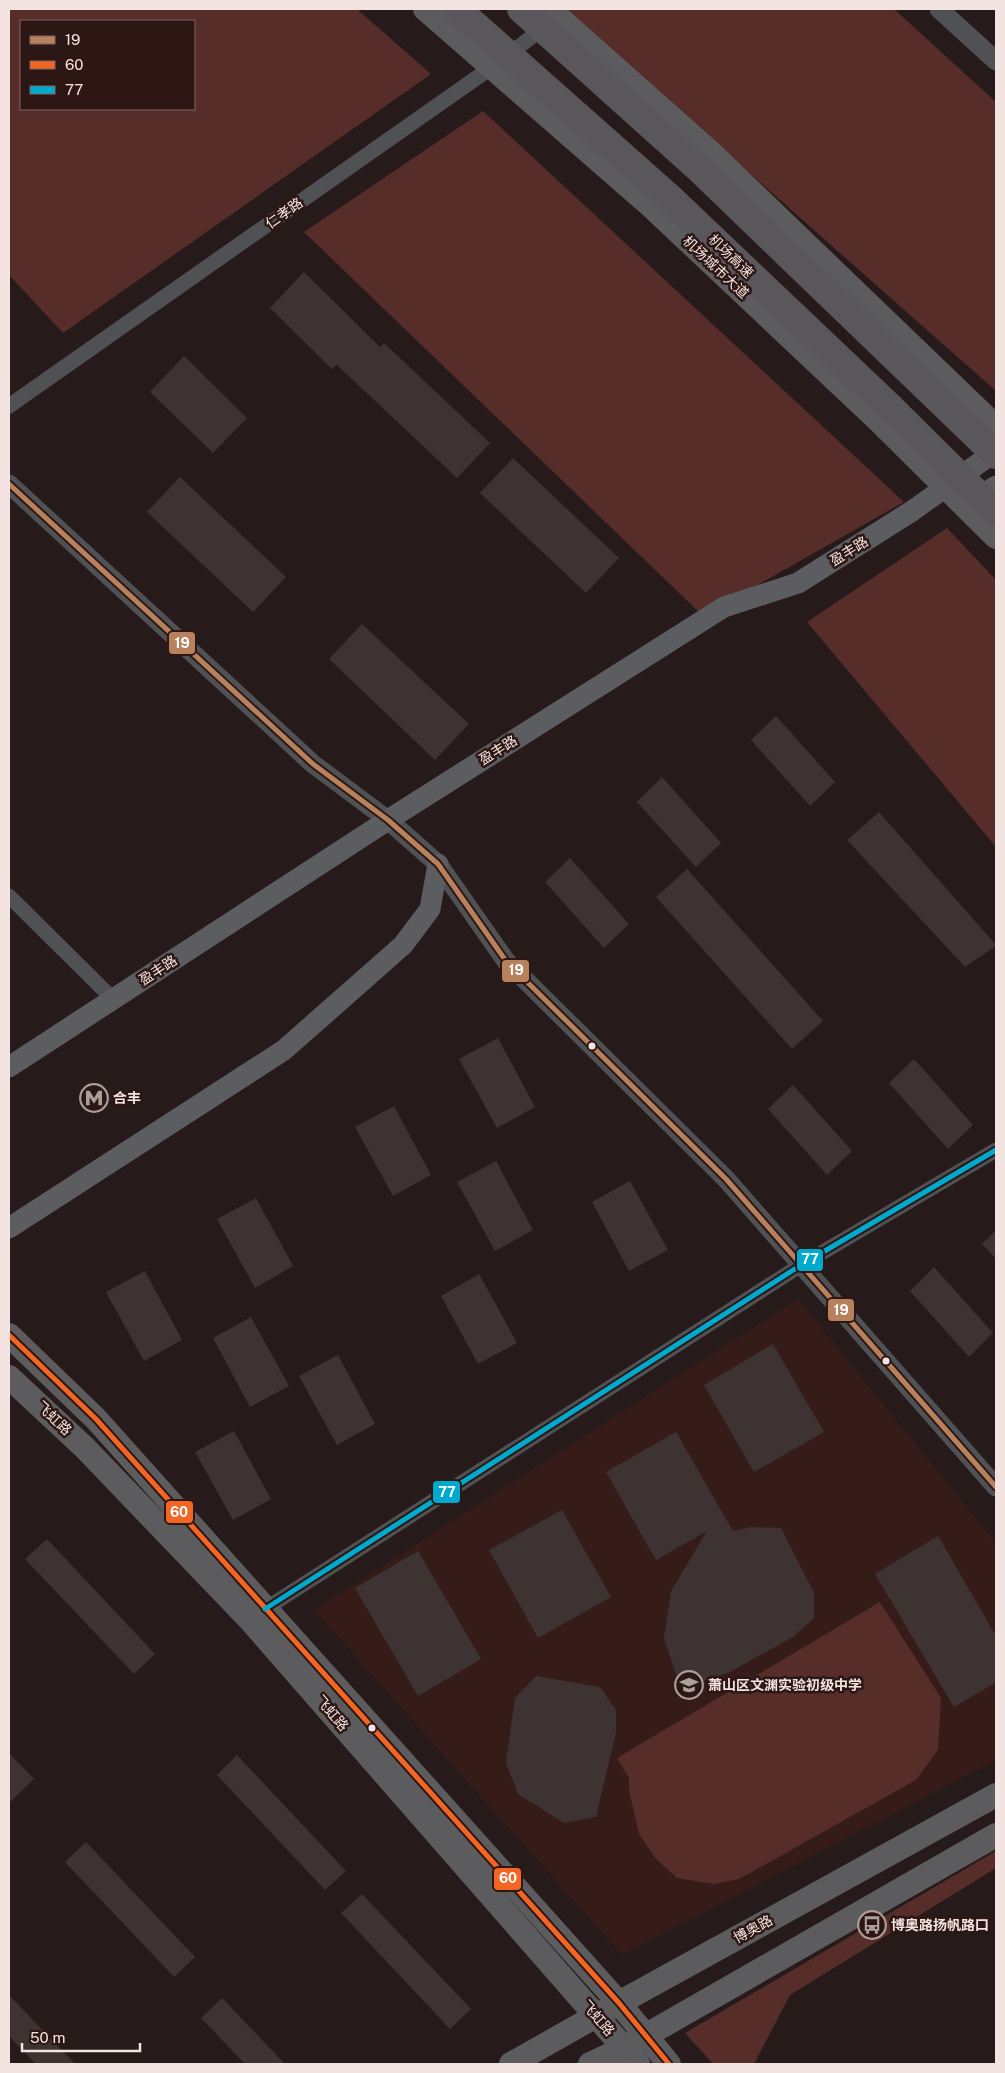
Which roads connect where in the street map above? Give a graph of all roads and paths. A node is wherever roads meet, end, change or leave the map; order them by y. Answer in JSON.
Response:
{"nodes":[{"id":1,"x":425,"y":9,"type":"edge"},
{"id":2,"x":457,"y":9,"type":"edge"},
{"id":3,"x":520,"y":9,"type":"edge"},
{"id":4,"x":939,"y":9,"type":"edge"},
{"id":5,"x":553,"y":13,"type":"edge"},
{"id":6,"x":996,"y":61,"type":"edge"},
{"id":7,"x":492,"y":67,"type":"junction"},
{"id":8,"x":9,"y":406,"type":"edge"},
{"id":9,"x":996,"y":427,"type":"edge"},
{"id":10,"x":996,"y":450,"type":"edge"},
{"id":11,"x":996,"y":455,"type":"edge"},
{"id":12,"x":9,"y":484,"type":"edge"},
{"id":13,"x":996,"y":486,"type":"edge"},
{"id":14,"x":947,"y":487,"type":"junction"},
{"id":15,"x":966,"y":506,"type":"junction"},
{"id":16,"x":996,"y":512,"type":"edge"},
{"id":17,"x":996,"y":537,"type":"edge"},
{"id":18,"x":388,"y":820,"type":"junction"},
{"id":19,"x":438,"y":864,"type":"junction"},
{"id":20,"x":9,"y":896,"type":"edge"},
{"id":21,"x":113,"y":999,"type":"junction"},
{"id":22,"x":9,"y":1067,"type":"edge"},
{"id":23,"x":996,"y":1150,"type":"edge"},
{"id":24,"x":9,"y":1228,"type":"edge"},
{"id":25,"x":801,"y":1265,"type":"junction"},
{"id":26,"x":9,"y":1334,"type":"edge"},
{"id":27,"x":9,"y":1377,"type":"edge"},
{"id":28,"x":996,"y":1487,"type":"edge"},
{"id":29,"x":265,"y":1609,"type":"junction"},
{"id":30,"x":996,"y":1795,"type":"edge"},
{"id":31,"x":996,"y":1835,"type":"edge"},
{"id":32,"x":618,"y":2002,"type":"junction"},
{"id":33,"x":596,"y":2016,"type":"junction"},
{"id":34,"x":646,"y":2035,"type":"junction"},
{"id":35,"x":631,"y":2056,"type":"edge"},
{"id":36,"x":511,"y":2064,"type":"edge"},
{"id":37,"x":590,"y":2064,"type":"edge"},
{"id":38,"x":669,"y":2064,"type":"edge"}],
"edges":[{"from":1,"to":7,"type":"main road","name":"机场城市大道"},
{"from":2,"to":16,"type":"highway","name":"机场高速","bridge":true},
{"from":3,"to":11,"type":"highway","bridge":true},
{"from":4,"to":6,"type":"street"},
{"from":5,"to":7,"type":"street","name":"仁孝路"},
{"from":5,"to":9,"type":"main road"},
{"from":7,"to":8,"type":"street","name":"仁孝路"},
{"from":7,"to":14,"type":"main road","name":"机场城市大道"},
{"from":10,"to":14,"type":"main road","name":"盈丰路"},
{"from":12,"to":18,"type":"street"},
{"from":13,"to":15,"type":"main road"},
{"from":14,"to":15,"type":"main road","name":"机场城市大道"},
{"from":14,"to":18,"type":"main road","name":"盈丰路"},
{"from":15,"to":17,"type":"main road","name":"机场城市大道"},
{"from":18,"to":19,"type":"street"},
{"from":18,"to":21,"type":"main road","name":"盈丰路"},
{"from":19,"to":24,"type":"main road"},
{"from":19,"to":25,"type":"street"},
{"from":20,"to":21,"type":"street"},
{"from":21,"to":22,"type":"main road","name":"盈丰路"},
{"from":23,"to":25,"type":"street"},
{"from":25,"to":28,"type":"street"},
{"from":25,"to":29,"type":"street"},
{"from":26,"to":29,"type":"main road","name":"飞虹路"},
{"from":27,"to":33,"type":"main road","name":"飞虹路"},
{"from":29,"to":32,"type":"main road","name":"飞虹路"},
{"from":30,"to":32,"type":"main road","name":"博奥路"},
{"from":31,"to":34,"type":"main road"},
{"from":32,"to":33,"type":"main road","name":"博奥路"},
{"from":32,"to":34,"type":"main road","name":"飞虹路"},
{"from":33,"to":35,"type":"main road","name":"飞虹路"},
{"from":33,"to":36,"type":"main road","name":"博奥路"},
{"from":34,"to":35,"type":"main road"},
{"from":34,"to":38,"type":"main road","name":"飞虹路"},
{"from":35,"to":37,"type":"main road"}]}
